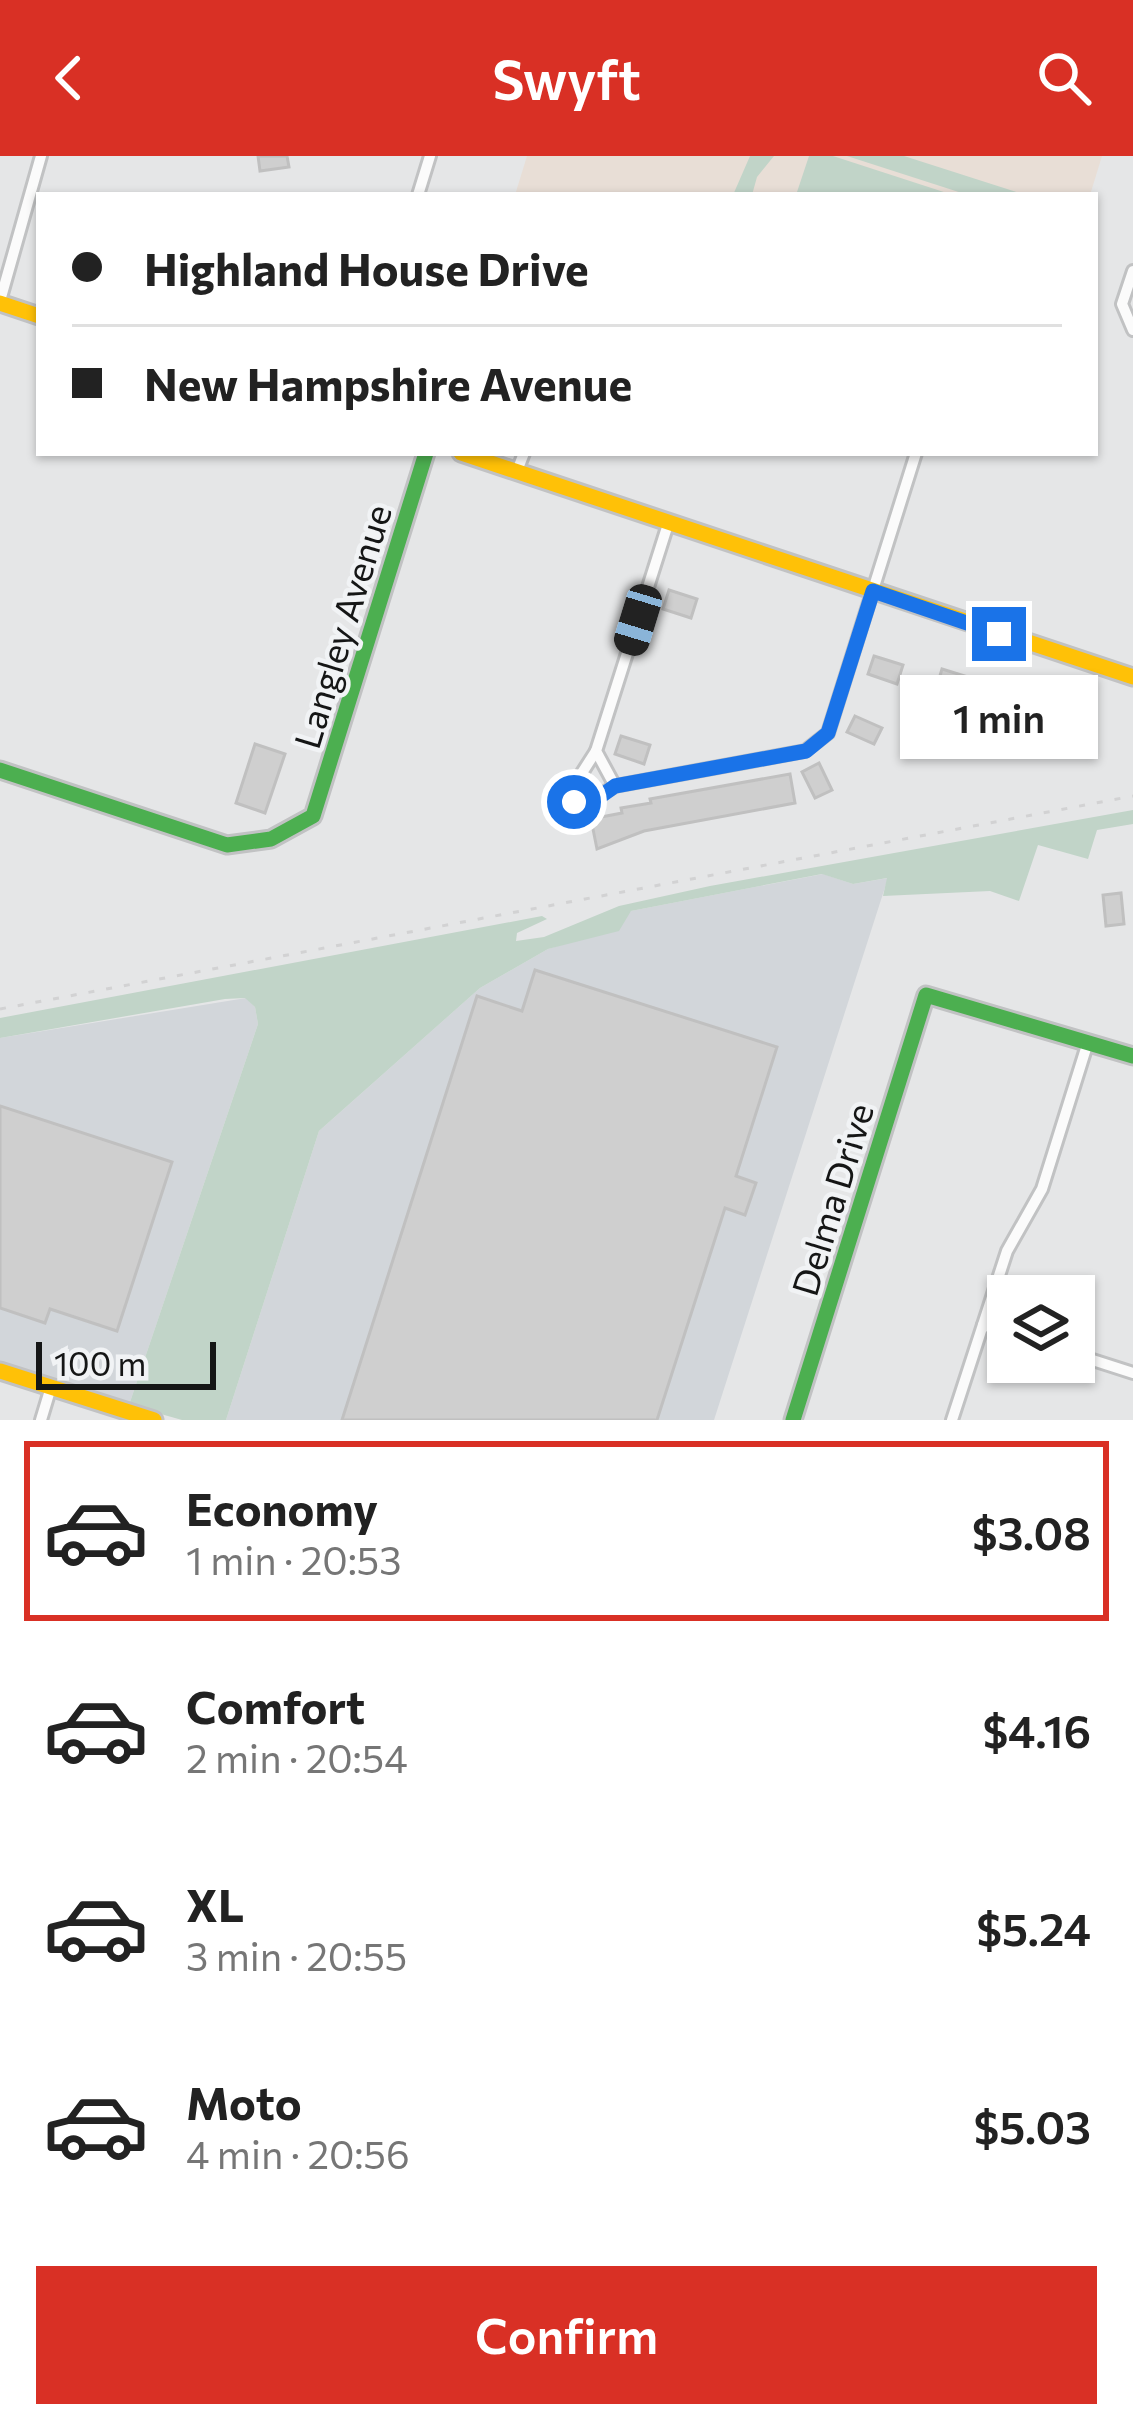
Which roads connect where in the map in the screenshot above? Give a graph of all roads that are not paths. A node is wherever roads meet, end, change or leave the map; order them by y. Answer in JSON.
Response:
{"nodes":[{"id":1,"x":41,"y":156,"type":"edge"},
{"id":2,"x":430,"y":156,"type":"edge"},
{"id":3,"x":419,"y":192,"type":"edge"},
{"id":4,"x":1133,"y":272,"type":"edge"},
{"id":5,"x":0,"y":302,"type":"edge"},
{"id":6,"x":36,"y":315,"type":"edge"},
{"id":7,"x":1133,"y":330,"type":"edge"},
{"id":8,"x":425,"y":456,"type":"edge"},
{"id":9,"x":470,"y":456,"type":"edge"},
{"id":10,"x":523,"y":456,"type":"edge"},
{"id":11,"x":915,"y":456,"type":"edge"},
{"id":12,"x":517,"y":471,"type":"junction"},
{"id":13,"x":669,"y":521,"type":"junction"},
{"id":14,"x":873,"y":591,"type":"junction"},
{"id":15,"x":1133,"y":677,"type":"edge"},
{"id":16,"x":596,"y":751,"type":"junction"},
{"id":17,"x":0,"y":770,"type":"edge"},
{"id":18,"x":615,"y":786,"type":"junction"},
{"id":19,"x":1088,"y":1042,"type":"junction"},
{"id":20,"x":1133,"y":1056,"type":"edge"},
{"id":21,"x":983,"y":1324,"type":"junction"},
{"id":22,"x":987,"y":1325,"type":"edge"},
{"id":23,"x":1095,"y":1360,"type":"edge"},
{"id":24,"x":0,"y":1371,"type":"edge"},
{"id":25,"x":1133,"y":1372,"type":"edge"},
{"id":26,"x":51,"y":1387,"type":"junction"},
{"id":27,"x":41,"y":1420,"type":"edge"},
{"id":28,"x":154,"y":1420,"type":"edge"},
{"id":29,"x":793,"y":1420,"type":"edge"},
{"id":30,"x":952,"y":1420,"type":"edge"}],
"edges":[{"from":1,"to":5,"type":"street"},
{"from":2,"to":3,"type":"street"},
{"from":4,"to":7,"type":"street"},
{"from":5,"to":6,"type":"street"},
{"from":8,"to":17,"type":"street","name":"Langley Avenue"},
{"from":9,"to":12,"type":"street"},
{"from":10,"to":12,"type":"street"},
{"from":11,"to":14,"type":"street"},
{"from":12,"to":13,"type":"street"},
{"from":13,"to":14,"type":"street"},
{"from":13,"to":16,"type":"street"},
{"from":14,"to":15,"type":"street"},
{"from":14,"to":18,"type":"street"},
{"from":16,"to":18,"type":"street"},
{"from":16,"to":18,"type":"street"},
{"from":19,"to":20,"type":"street"},
{"from":19,"to":21,"type":"street"},
{"from":19,"to":29,"type":"street","name":"Delma Drive"},
{"from":21,"to":22,"type":"street"},
{"from":21,"to":30,"type":"street"},
{"from":23,"to":25,"type":"street"},
{"from":24,"to":26,"type":"street"},
{"from":26,"to":27,"type":"street"},
{"from":26,"to":28,"type":"street"}]}
